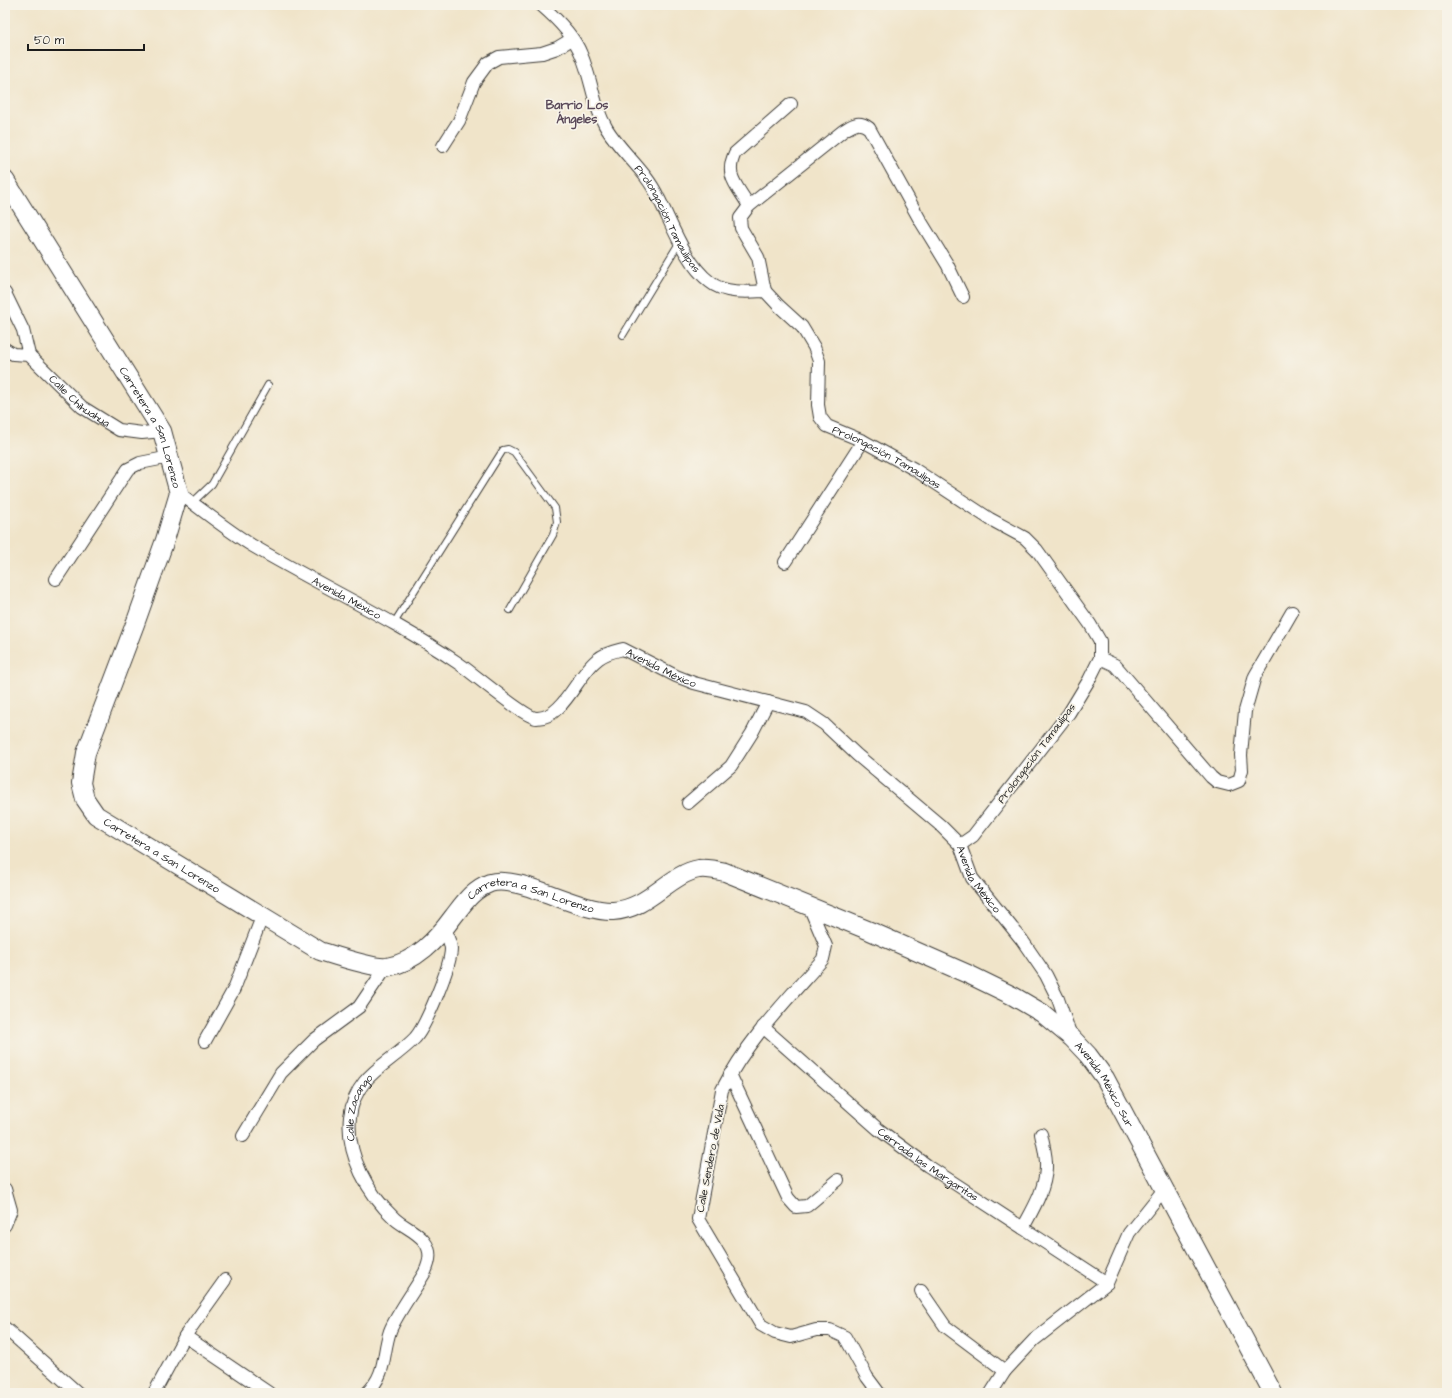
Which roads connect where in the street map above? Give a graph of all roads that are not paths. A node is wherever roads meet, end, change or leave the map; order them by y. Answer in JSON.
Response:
{"nodes":[{"id":1,"x":550,"y":7,"type":"edge"},
{"id":2,"x":572,"y":39,"type":"junction"},
{"id":3,"x":791,"y":104,"type":"dead end"},
{"id":4,"x":443,"y":146,"type":"dead end"},
{"id":5,"x":5,"y":180,"type":"edge"},
{"id":6,"x":749,"y":206,"type":"junction"},
{"id":7,"x":679,"y":243,"type":"junction"},
{"id":8,"x":765,"y":291,"type":"junction"},
{"id":9,"x":5,"y":293,"type":"edge"},
{"id":10,"x":963,"y":297,"type":"dead end"},
{"id":11,"x":623,"y":335,"type":"dead end"},
{"id":12,"x":5,"y":349,"type":"edge"},
{"id":13,"x":30,"y":356,"type":"junction"},
{"id":14,"x":268,"y":385,"type":"dead end"},
{"id":15,"x":162,"y":432,"type":"junction"},
{"id":16,"x":862,"y":441,"type":"junction"},
{"id":17,"x":170,"y":457,"type":"junction"},
{"id":18,"x":186,"y":498,"type":"junction"},
{"id":19,"x":785,"y":562,"type":"dead end"},
{"id":20,"x":56,"y":579,"type":"dead end"},
{"id":21,"x":510,"y":610,"type":"dead end"},
{"id":22,"x":1292,"y":612,"type":"dead end"},
{"id":23,"x":394,"y":623,"type":"junction"},
{"id":24,"x":1100,"y":658,"type":"junction"},
{"id":25,"x":768,"y":702,"type":"junction"},
{"id":26,"x":688,"y":803,"type":"dead end"},
{"id":27,"x":960,"y":845,"type":"junction"},
{"id":28,"x":809,"y":906,"type":"junction"},
{"id":29,"x":262,"y":917,"type":"junction"},
{"id":30,"x":444,"y":929,"type":"junction"},
{"id":31,"x":386,"y":967,"type":"junction"},
{"id":32,"x":763,"y":1027,"type":"junction"},
{"id":33,"x":1072,"y":1038,"type":"junction"},
{"id":34,"x":205,"y":1041,"type":"dead end"},
{"id":35,"x":730,"y":1074,"type":"junction"},
{"id":36,"x":1041,"y":1134,"type":"dead end"},
{"id":37,"x":243,"y":1136,"type":"dead end"},
{"id":38,"x":838,"y":1180,"type":"dead end"},
{"id":39,"x":1165,"y":1188,"type":"junction"},
{"id":40,"x":5,"y":1189,"type":"edge"},
{"id":41,"x":5,"y":1225,"type":"edge"},
{"id":42,"x":1023,"y":1228,"type":"junction"},
{"id":43,"x":225,"y":1280,"type":"dead end"},
{"id":44,"x":1107,"y":1283,"type":"junction"},
{"id":45,"x":921,"y":1291,"type":"dead end"},
{"id":46,"x":5,"y":1328,"type":"edge"},
{"id":47,"x":185,"y":1336,"type":"junction"},
{"id":48,"x":1005,"y":1370,"type":"junction"},
{"id":49,"x":78,"y":1393,"type":"edge"},
{"id":50,"x":154,"y":1393,"type":"edge"},
{"id":51,"x":269,"y":1393,"type":"edge"},
{"id":52,"x":367,"y":1393,"type":"edge"},
{"id":53,"x":879,"y":1393,"type":"edge"},
{"id":54,"x":991,"y":1393,"type":"edge"},
{"id":55,"x":1273,"y":1393,"type":"edge"}],
"edges":[{"from":1,"to":2,"type":"street","name":"Prolongación Tamaulipas"},
{"from":2,"to":4,"type":"street"},
{"from":2,"to":7,"type":"street","name":"Prolongación Tamaulipas"},
{"from":3,"to":6,"type":"street"},
{"from":5,"to":15,"type":"street","name":"Carretera a San Lorenzo"},
{"from":6,"to":8,"type":"street"},
{"from":6,"to":10,"type":"street"},
{"from":7,"to":8,"type":"street","name":"Prolongación Tamaulipas"},
{"from":7,"to":11,"type":"lane"},
{"from":8,"to":16,"type":"street","name":"Prolongación Tamaulipas"},
{"from":9,"to":13,"type":"street"},
{"from":12,"to":13,"type":"street"},
{"from":13,"to":15,"type":"street","name":"Calle Chihuahua"},
{"from":14,"to":18,"type":"lane"},
{"from":15,"to":17,"type":"street","name":"Carretera a San Lorenzo"},
{"from":16,"to":19,"type":"street"},
{"from":16,"to":24,"type":"street","name":"Prolongación Tamaulipas"},
{"from":17,"to":18,"type":"street","name":"Carretera a San Lorenzo"},
{"from":17,"to":20,"type":"street"},
{"from":18,"to":23,"type":"street","name":"Avenida México"},
{"from":18,"to":29,"type":"street","name":"Carretera a San Lorenzo"},
{"from":21,"to":23,"type":"lane"},
{"from":22,"to":24,"type":"street"},
{"from":23,"to":25,"type":"street","name":"Avenida México"},
{"from":24,"to":27,"type":"street","name":"Prolongación Tamaulipas"},
{"from":25,"to":26,"type":"street"},
{"from":25,"to":27,"type":"street","name":"Avenida México"},
{"from":27,"to":33,"type":"street","name":"Avenida México"},
{"from":28,"to":30,"type":"street","name":"Carretera a San Lorenzo"},
{"from":28,"to":32,"type":"street","name":"Calle Sendero de Vida"},
{"from":28,"to":33,"type":"street","name":"Avenida México Sur"},
{"from":29,"to":31,"type":"street","name":"Carretera a San Lorenzo"},
{"from":29,"to":34,"type":"street"},
{"from":30,"to":31,"type":"street","name":"Carretera a San Lorenzo"},
{"from":30,"to":52,"type":"street","name":"Calle Zacango"},
{"from":31,"to":37,"type":"street"},
{"from":32,"to":35,"type":"street","name":"Calle Sendero de Vida"},
{"from":32,"to":42,"type":"street","name":"Cerrada las Margaritas"},
{"from":33,"to":39,"type":"street","name":"Avenida México Sur"},
{"from":35,"to":38,"type":"street"},
{"from":35,"to":53,"type":"street","name":"Calle Sendero de Vida"},
{"from":36,"to":42,"type":"street"},
{"from":39,"to":44,"type":"street"},
{"from":39,"to":55,"type":"street","name":"Avenida México Sur"},
{"from":40,"to":41,"type":"street"},
{"from":42,"to":44,"type":"street","name":"Cerrada las Margaritas"},
{"from":43,"to":47,"type":"street"},
{"from":44,"to":48,"type":"street"},
{"from":45,"to":48,"type":"street"},
{"from":46,"to":49,"type":"street"},
{"from":47,"to":50,"type":"street"},
{"from":47,"to":51,"type":"street"},
{"from":48,"to":54,"type":"street"}]}
